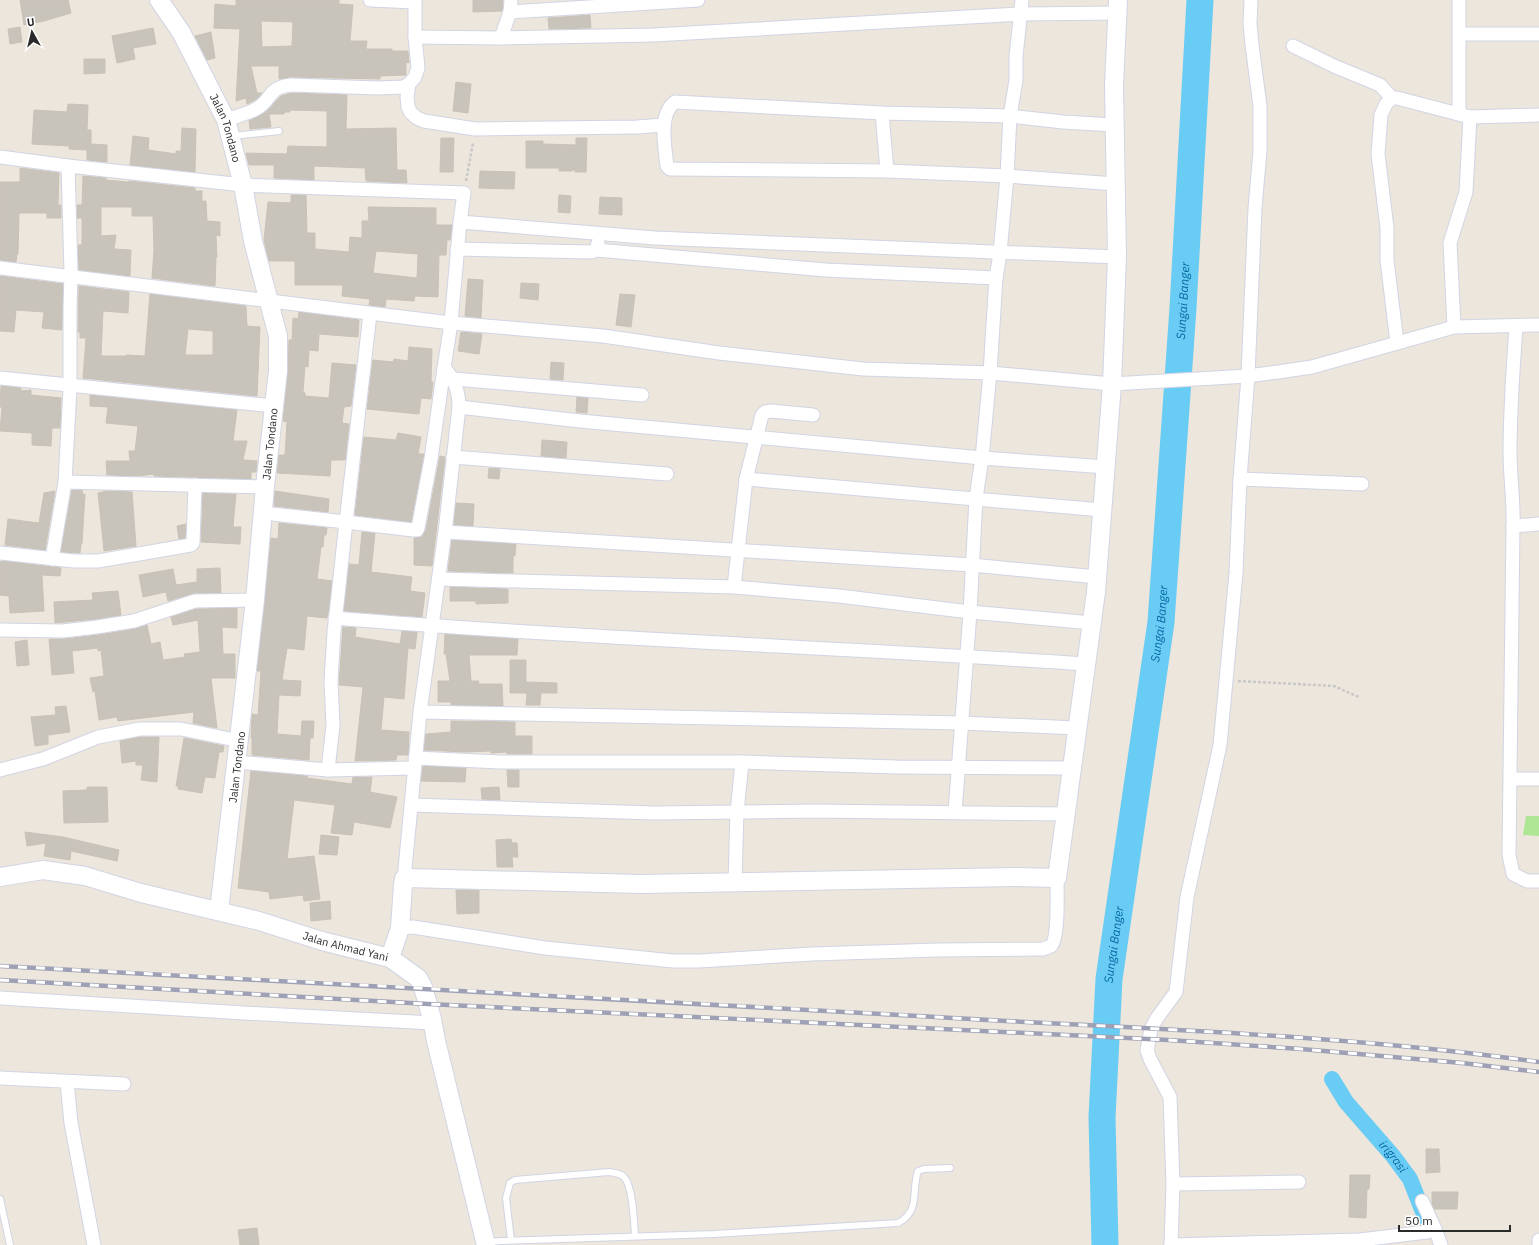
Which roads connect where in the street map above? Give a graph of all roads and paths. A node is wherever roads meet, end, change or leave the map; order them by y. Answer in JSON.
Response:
{"nodes":[{"id":1,"x":158,"y":0,"type":"edge"},
{"id":2,"x":370,"y":0,"type":"edge"},
{"id":3,"x":698,"y":0,"type":"edge"},
{"id":4,"x":1022,"y":0,"type":"edge"},
{"id":5,"x":1251,"y":0,"type":"edge"},
{"id":6,"x":1459,"y":0,"type":"edge"},
{"id":7,"x":415,"y":1,"type":"edge"},
{"id":8,"x":510,"y":6,"type":"edge"},
{"id":9,"x":1118,"y":6,"type":"edge"},
{"id":10,"x":1020,"y":14,"type":"junction"},
{"id":11,"x":1460,"y":34,"type":"junction"},
{"id":12,"x":1539,"y":34,"type":"edge"},
{"id":13,"x":415,"y":37,"type":"junction"},
{"id":14,"x":500,"y":38,"type":"junction"},
{"id":15,"x":1293,"y":46,"type":"dead end"},
{"id":16,"x":409,"y":84,"type":"junction"},
{"id":17,"x":1392,"y":98,"type":"junction"},
{"id":18,"x":882,"y":113,"type":"junction"},
{"id":19,"x":1465,"y":115,"type":"junction"},
{"id":20,"x":1539,"y":115,"type":"edge"},
{"id":21,"x":1010,"y":116,"type":"junction"},
{"id":22,"x":664,"y":125,"type":"junction"},
{"id":23,"x":1114,"y":126,"type":"junction"},
{"id":24,"x":229,"y":128,"type":"junction"},
{"id":25,"x":475,"y":129,"type":"junction"},
{"id":26,"x":278,"y":131,"type":"dead end"},
{"id":27,"x":0,"y":157,"type":"edge"},
{"id":28,"x":68,"y":166,"type":"junction"},
{"id":29,"x":886,"y":170,"type":"junction"},
{"id":30,"x":1007,"y":176,"type":"junction"},
{"id":31,"x":1116,"y":184,"type":"junction"},
{"id":32,"x":243,"y":185,"type":"junction"},
{"id":33,"x":464,"y":194,"type":"junction"},
{"id":34,"x":460,"y":222,"type":"junction"},
{"id":35,"x":601,"y":233,"type":"junction"},
{"id":36,"x":458,"y":249,"type":"junction"},
{"id":37,"x":596,"y":250,"type":"junction"},
{"id":38,"x":1000,"y":253,"type":"junction"},
{"id":39,"x":1117,"y":256,"type":"junction"},
{"id":40,"x":0,"y":268,"type":"edge"},
{"id":41,"x":71,"y":276,"type":"junction"},
{"id":42,"x":996,"y":278,"type":"junction"},
{"id":43,"x":268,"y":301,"type":"junction"},
{"id":44,"x":370,"y":314,"type":"junction"},
{"id":45,"x":451,"y":323,"type":"junction"},
{"id":46,"x":1539,"y":325,"type":"edge"},
{"id":47,"x":1454,"y":327,"type":"junction"},
{"id":48,"x":1516,"y":327,"type":"junction"},
{"id":49,"x":1398,"y":343,"type":"junction"},
{"id":50,"x":444,"y":368,"type":"junction"},
{"id":51,"x":990,"y":373,"type":"junction"},
{"id":52,"x":1244,"y":376,"type":"junction"},
{"id":53,"x":0,"y":378,"type":"edge"},
{"id":54,"x":454,"y":379,"type":"junction"},
{"id":55,"x":1117,"y":384,"type":"junction"},
{"id":56,"x":70,"y":386,"type":"junction"},
{"id":57,"x":642,"y":395,"type":"dead end"},
{"id":58,"x":274,"y":406,"type":"junction"},
{"id":59,"x":459,"y":407,"type":"junction"},
{"id":60,"x":813,"y":415,"type":"dead end"},
{"id":61,"x":756,"y":436,"type":"junction"},
{"id":62,"x":454,"y":457,"type":"junction"},
{"id":63,"x":982,"y":458,"type":"junction"},
{"id":64,"x":1106,"y":467,"type":"junction"},
{"id":65,"x":667,"y":474,"type":"dead end"},
{"id":66,"x":1240,"y":479,"type":"junction"},
{"id":67,"x":746,"y":480,"type":"junction"},
{"id":68,"x":65,"y":482,"type":"junction"},
{"id":69,"x":1362,"y":484,"type":"dead end"},
{"id":70,"x":195,"y":485,"type":"junction"},
{"id":71,"x":265,"y":487,"type":"junction"},
{"id":72,"x":976,"y":498,"type":"junction"},
{"id":73,"x":1102,"y":510,"type":"junction"},
{"id":74,"x":263,"y":513,"type":"junction"},
{"id":75,"x":346,"y":522,"type":"junction"},
{"id":76,"x":1539,"y":524,"type":"edge"},
{"id":77,"x":1513,"y":526,"type":"junction"},
{"id":78,"x":445,"y":532,"type":"junction"},
{"id":79,"x":739,"y":551,"type":"junction"},
{"id":80,"x":0,"y":553,"type":"edge"},
{"id":81,"x":52,"y":559,"type":"junction"},
{"id":82,"x":972,"y":565,"type":"junction"},
{"id":83,"x":1097,"y":577,"type":"junction"},
{"id":84,"x":439,"y":579,"type":"junction"},
{"id":85,"x":734,"y":587,"type":"junction"},
{"id":86,"x":255,"y":600,"type":"junction"},
{"id":87,"x":970,"y":612,"type":"junction"},
{"id":88,"x":335,"y":618,"type":"junction"},
{"id":89,"x":1092,"y":623,"type":"junction"},
{"id":90,"x":432,"y":626,"type":"junction"},
{"id":91,"x":0,"y":630,"type":"edge"},
{"id":92,"x":966,"y":656,"type":"junction"},
{"id":93,"x":1086,"y":664,"type":"junction"},
{"id":94,"x":1226,"y":680,"type":"junction"},
{"id":95,"x":1359,"y":697,"type":"dead end"},
{"id":96,"x":420,"y":712,"type":"junction"},
{"id":97,"x":962,"y":723,"type":"junction"},
{"id":98,"x":1077,"y":728,"type":"junction"},
{"id":99,"x":240,"y":741,"type":"junction"},
{"id":100,"x":237,"y":762,"type":"junction"},
{"id":101,"x":742,"y":762,"type":"junction"},
{"id":102,"x":415,"y":763,"type":"junction"},
{"id":103,"x":958,"y":768,"type":"junction"},
{"id":104,"x":1072,"y":768,"type":"junction"},
{"id":105,"x":0,"y":770,"type":"edge"},
{"id":106,"x":328,"y":770,"type":"junction"},
{"id":107,"x":1511,"y":779,"type":"junction"},
{"id":108,"x":1539,"y":779,"type":"edge"},
{"id":109,"x":412,"y":805,"type":"junction"},
{"id":110,"x":737,"y":812,"type":"junction"},
{"id":111,"x":955,"y":812,"type":"junction"},
{"id":112,"x":1066,"y":814,"type":"junction"},
{"id":113,"x":0,"y":877,"type":"edge"},
{"id":114,"x":1057,"y":878,"type":"junction"},
{"id":115,"x":404,"y":879,"type":"junction"},
{"id":116,"x":1539,"y":881,"type":"edge"},
{"id":117,"x":735,"y":882,"type":"junction"},
{"id":118,"x":219,"y":911,"type":"junction"},
{"id":119,"x":396,"y":943,"type":"junction"},
{"id":120,"x":0,"y":998,"type":"edge"},
{"id":121,"x":433,"y":1023,"type":"junction"},
{"id":122,"x":0,"y":1078,"type":"edge"},
{"id":123,"x":67,"y":1082,"type":"junction"},
{"id":124,"x":124,"y":1084,"type":"dead end"},
{"id":125,"x":950,"y":1168,"type":"dead end"},
{"id":126,"x":1299,"y":1182,"type":"dead end"},
{"id":127,"x":1173,"y":1184,"type":"junction"},
{"id":128,"x":0,"y":1199,"type":"edge"},
{"id":129,"x":1422,"y":1201,"type":"dead end"},
{"id":130,"x":1432,"y":1231,"type":"junction"},
{"id":131,"x":635,"y":1236,"type":"junction"},
{"id":132,"x":511,"y":1240,"type":"junction"},
{"id":133,"x":1539,"y":1240,"type":"edge"},
{"id":134,"x":486,"y":1244,"type":"edge"},
{"id":135,"x":10,"y":1245,"type":"edge"},
{"id":136,"x":94,"y":1245,"type":"edge"},
{"id":137,"x":1171,"y":1245,"type":"edge"},
{"id":138,"x":1441,"y":1245,"type":"edge"},
{"id":139,"x":1538,"y":1245,"type":"edge"}],
"edges":[{"from":1,"to":24,"type":"street","name":"Jalan Tondano"},
{"from":2,"to":7,"type":"street"},
{"from":3,"to":8,"type":"street"},
{"from":4,"to":10,"type":"street"},
{"from":5,"to":52,"type":"street"},
{"from":6,"to":11,"type":"street"},
{"from":7,"to":13,"type":"street"},
{"from":8,"to":14,"type":"street"},
{"from":9,"to":10,"type":"street"},
{"from":9,"to":23,"type":"street"},
{"from":10,"to":14,"type":"street"},
{"from":10,"to":21,"type":"street"},
{"from":11,"to":12,"type":"street"},
{"from":11,"to":19,"type":"street"},
{"from":13,"to":14,"type":"street"},
{"from":13,"to":16,"type":"street"},
{"from":15,"to":17,"type":"street"},
{"from":16,"to":24,"type":"street"},
{"from":16,"to":25,"type":"street"},
{"from":17,"to":19,"type":"street"},
{"from":17,"to":49,"type":"street"},
{"from":18,"to":21,"type":"street"},
{"from":18,"to":22,"type":"street"},
{"from":18,"to":29,"type":"street"},
{"from":19,"to":20,"type":"street"},
{"from":19,"to":47,"type":"street"},
{"from":21,"to":23,"type":"street"},
{"from":21,"to":30,"type":"street"},
{"from":22,"to":25,"type":"street"},
{"from":22,"to":29,"type":"street"},
{"from":23,"to":31,"type":"street"},
{"from":24,"to":26,"type":"lane"},
{"from":24,"to":32,"type":"street","name":"Jalan Tondano"},
{"from":25,"to":33,"type":"path"},
{"from":27,"to":28,"type":"street"},
{"from":28,"to":32,"type":"street"},
{"from":28,"to":41,"type":"street"},
{"from":29,"to":30,"type":"street"},
{"from":30,"to":31,"type":"street"},
{"from":30,"to":38,"type":"street"},
{"from":31,"to":39,"type":"street"},
{"from":32,"to":33,"type":"street"},
{"from":32,"to":43,"type":"street","name":"Jalan Tondano"},
{"from":33,"to":34,"type":"street"},
{"from":34,"to":35,"type":"street"},
{"from":34,"to":36,"type":"street"},
{"from":35,"to":37,"type":"street"},
{"from":35,"to":38,"type":"street"},
{"from":36,"to":37,"type":"street"},
{"from":36,"to":45,"type":"street"},
{"from":37,"to":42,"type":"street"},
{"from":38,"to":39,"type":"street"},
{"from":38,"to":42,"type":"street"},
{"from":39,"to":55,"type":"street"},
{"from":40,"to":41,"type":"street"},
{"from":41,"to":43,"type":"street"},
{"from":41,"to":56,"type":"street"},
{"from":42,"to":51,"type":"street"},
{"from":43,"to":44,"type":"street"},
{"from":43,"to":58,"type":"street","name":"Jalan Tondano"},
{"from":44,"to":45,"type":"street"},
{"from":44,"to":75,"type":"street"},
{"from":45,"to":50,"type":"street"},
{"from":45,"to":51,"type":"street"},
{"from":46,"to":48,"type":"street"},
{"from":47,"to":48,"type":"street"},
{"from":47,"to":49,"type":"street"},
{"from":48,"to":77,"type":"street"},
{"from":49,"to":52,"type":"street"},
{"from":50,"to":54,"type":"street"},
{"from":50,"to":75,"type":"street"},
{"from":51,"to":55,"type":"street"},
{"from":51,"to":63,"type":"street"},
{"from":52,"to":55,"type":"street"},
{"from":52,"to":66,"type":"street"},
{"from":53,"to":56,"type":"street"},
{"from":54,"to":57,"type":"street"},
{"from":54,"to":59,"type":"street"},
{"from":55,"to":64,"type":"street"},
{"from":56,"to":58,"type":"street"},
{"from":56,"to":68,"type":"street"},
{"from":58,"to":71,"type":"street","name":"Jalan Tondano"},
{"from":59,"to":61,"type":"street"},
{"from":59,"to":62,"type":"street"},
{"from":60,"to":61,"type":"street"},
{"from":61,"to":63,"type":"street"},
{"from":61,"to":67,"type":"street"},
{"from":62,"to":65,"type":"street"},
{"from":62,"to":78,"type":"street"},
{"from":63,"to":64,"type":"street"},
{"from":63,"to":72,"type":"street"},
{"from":64,"to":73,"type":"street"},
{"from":66,"to":69,"type":"street"},
{"from":66,"to":94,"type":"street"},
{"from":67,"to":72,"type":"street"},
{"from":67,"to":79,"type":"street"},
{"from":68,"to":70,"type":"street"},
{"from":68,"to":81,"type":"street"},
{"from":70,"to":71,"type":"street"},
{"from":70,"to":81,"type":"street"},
{"from":71,"to":74,"type":"street","name":"Jalan Tondano"},
{"from":72,"to":73,"type":"street"},
{"from":72,"to":82,"type":"street"},
{"from":73,"to":83,"type":"street"},
{"from":74,"to":75,"type":"street"},
{"from":74,"to":86,"type":"street","name":"Jalan Tondano"},
{"from":75,"to":88,"type":"street"},
{"from":76,"to":77,"type":"street"},
{"from":77,"to":107,"type":"street"},
{"from":78,"to":79,"type":"street"},
{"from":78,"to":84,"type":"street"},
{"from":79,"to":82,"type":"street"},
{"from":79,"to":85,"type":"street"},
{"from":80,"to":81,"type":"street"},
{"from":82,"to":83,"type":"street"},
{"from":82,"to":87,"type":"street"},
{"from":83,"to":89,"type":"street"},
{"from":84,"to":85,"type":"street"},
{"from":84,"to":90,"type":"street"},
{"from":85,"to":87,"type":"street"},
{"from":86,"to":91,"type":"street"},
{"from":86,"to":99,"type":"street","name":"Jalan Tondano"},
{"from":87,"to":89,"type":"street"},
{"from":87,"to":92,"type":"street"},
{"from":88,"to":90,"type":"street"},
{"from":88,"to":106,"type":"street"},
{"from":89,"to":93,"type":"street"},
{"from":90,"to":92,"type":"street"},
{"from":90,"to":96,"type":"street"},
{"from":92,"to":93,"type":"street"},
{"from":92,"to":97,"type":"street"},
{"from":93,"to":98,"type":"street"},
{"from":94,"to":95,"type":"path"},
{"from":94,"to":127,"type":"street"},
{"from":96,"to":97,"type":"street"},
{"from":96,"to":102,"type":"street"},
{"from":97,"to":98,"type":"street"},
{"from":97,"to":103,"type":"street"},
{"from":98,"to":104,"type":"street"},
{"from":99,"to":100,"type":"street","name":"Jalan Tondano"},
{"from":99,"to":105,"type":"street"},
{"from":100,"to":106,"type":"street"},
{"from":100,"to":118,"type":"street","name":"Jalan Tondano"},
{"from":101,"to":102,"type":"street"},
{"from":101,"to":103,"type":"street"},
{"from":101,"to":110,"type":"street"},
{"from":102,"to":106,"type":"street"},
{"from":102,"to":109,"type":"street"},
{"from":103,"to":104,"type":"street"},
{"from":103,"to":111,"type":"street"},
{"from":104,"to":112,"type":"street"},
{"from":107,"to":108,"type":"street"},
{"from":107,"to":116,"type":"street"},
{"from":109,"to":110,"type":"street"},
{"from":109,"to":115,"type":"street"},
{"from":110,"to":111,"type":"street"},
{"from":110,"to":117,"type":"street"},
{"from":111,"to":112,"type":"street"},
{"from":112,"to":114,"type":"street"},
{"from":113,"to":118,"type":"street","name":"Jalan Ahmad Yani"},
{"from":114,"to":117,"type":"street"},
{"from":114,"to":119,"type":"street"},
{"from":115,"to":117,"type":"street"},
{"from":115,"to":119,"type":"street"},
{"from":118,"to":119,"type":"street","name":"Jalan Ahmad Yani"},
{"from":119,"to":121,"type":"street","name":"Jalan Ahmad Yani"},
{"from":120,"to":121,"type":"street"},
{"from":121,"to":134,"type":"street","name":"Jalan Ahmad Yani"},
{"from":122,"to":123,"type":"street"},
{"from":123,"to":124,"type":"street"},
{"from":123,"to":136,"type":"street"},
{"from":125,"to":131,"type":"lane"},
{"from":126,"to":127,"type":"street"},
{"from":127,"to":137,"type":"street"},
{"from":128,"to":135,"type":"lane"},
{"from":129,"to":130,"type":"street"},
{"from":130,"to":137,"type":"street"},
{"from":130,"to":138,"type":"street"},
{"from":131,"to":132,"type":"lane"},
{"from":131,"to":132,"type":"lane"},
{"from":132,"to":134,"type":"lane"},
{"from":133,"to":139,"type":"street"}]}
